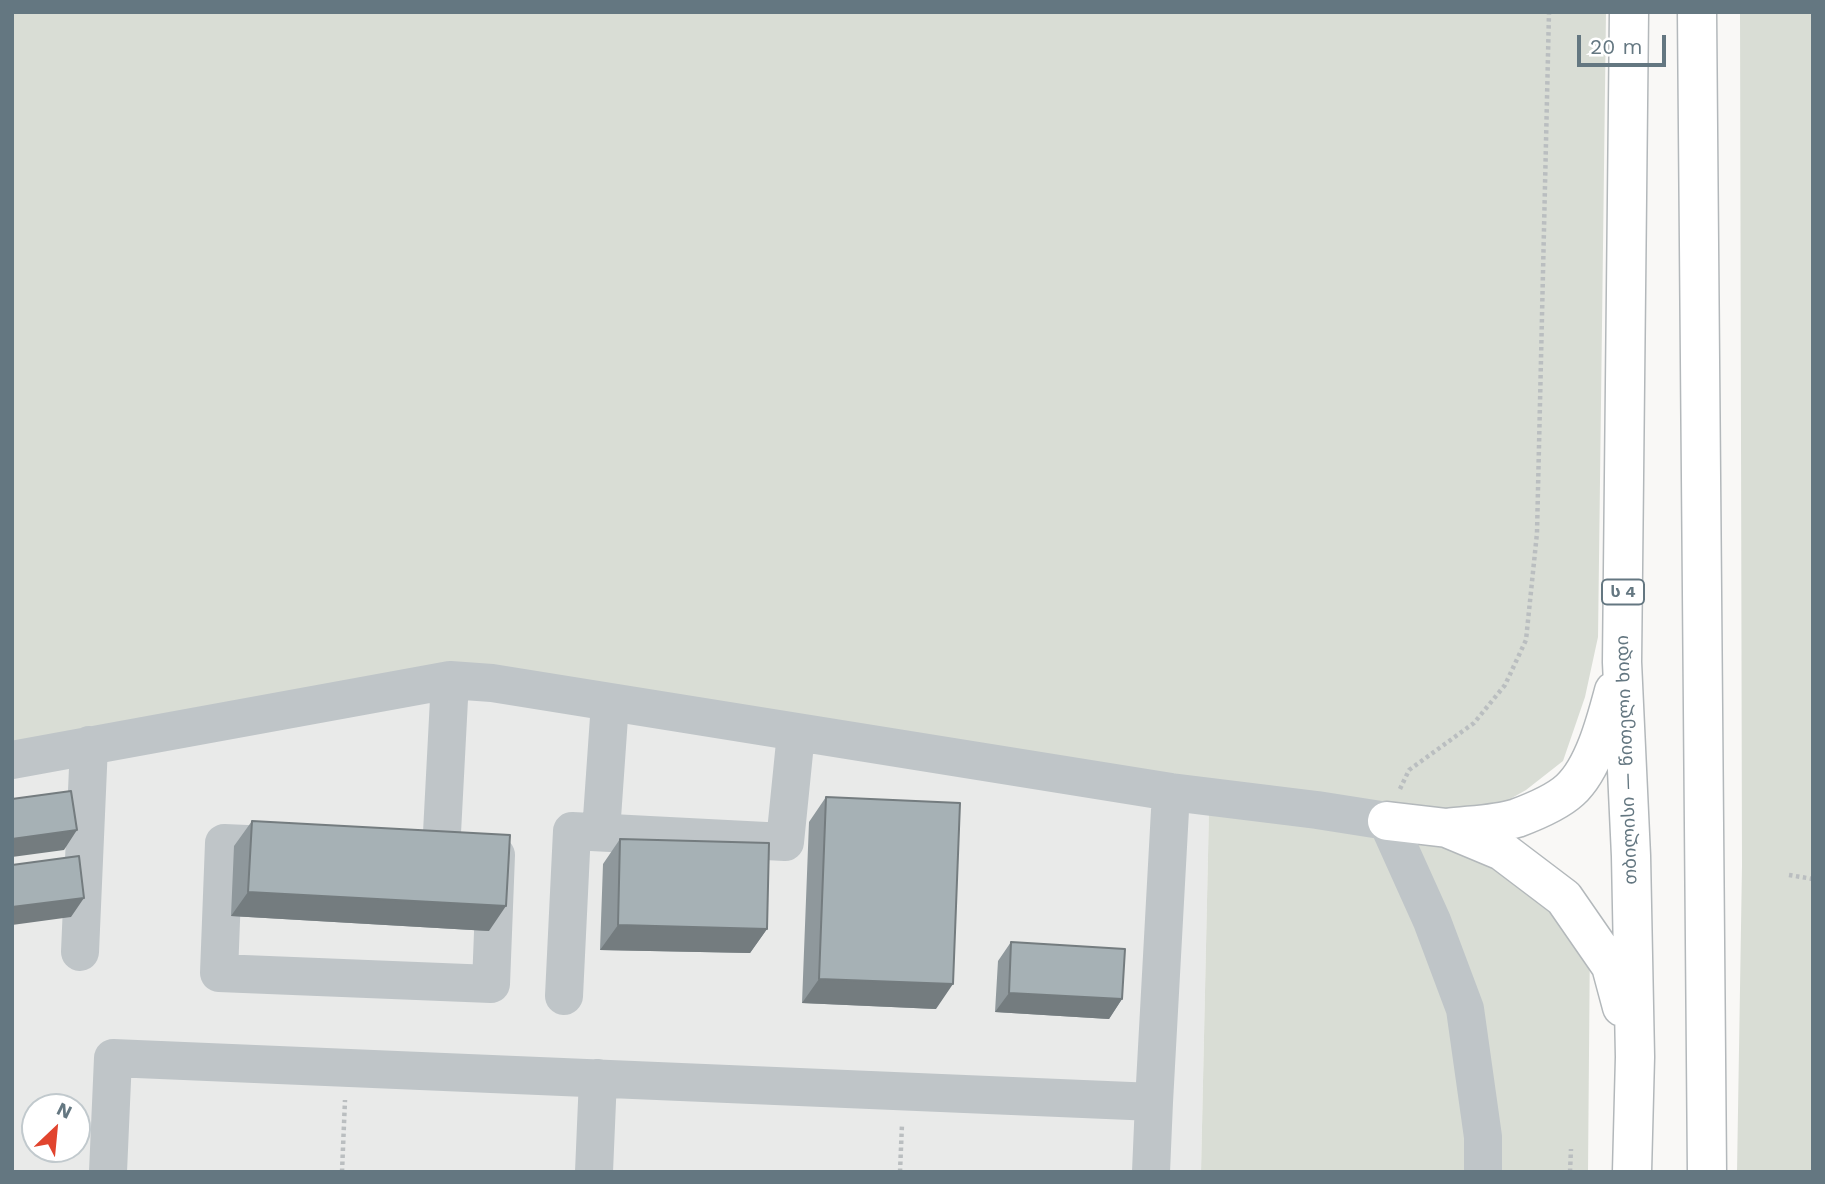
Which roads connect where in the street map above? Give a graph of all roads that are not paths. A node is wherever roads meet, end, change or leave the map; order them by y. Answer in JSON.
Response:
{"nodes":[{"id":1,"x":1629,"y":12,"type":"edge"},
{"id":2,"x":1697,"y":12,"type":"edge"},
{"id":3,"x":1622,"y":662,"type":"junction"},
{"id":4,"x":450,"y":680,"type":"junction"},
{"id":5,"x":610,"y":703,"type":"junction"},
{"id":6,"x":796,"y":733,"type":"junction"},
{"id":7,"x":89,"y":745,"type":"junction"},
{"id":8,"x":12,"y":760,"type":"edge"},
{"id":9,"x":1171,"y":792,"type":"junction"},
{"id":10,"x":1387,"y":821,"type":"junction"},
{"id":11,"x":1447,"y":828,"type":"junction"},
{"id":12,"x":601,"y":832,"type":"junction"},
{"id":13,"x":441,"y":852,"type":"junction"},
{"id":14,"x":80,"y":952,"type":"dead end"},
{"id":15,"x":564,"y":996,"type":"dead end"},
{"id":16,"x":1635,"y":1057,"type":"junction"},
{"id":17,"x":598,"y":1078,"type":"junction"},
{"id":18,"x":1154,"y":1102,"type":"junction"},
{"id":19,"x":108,"y":1172,"type":"edge"},
{"id":20,"x":594,"y":1172,"type":"edge"},
{"id":21,"x":1152,"y":1172,"type":"edge"},
{"id":22,"x":1483,"y":1172,"type":"edge"},
{"id":23,"x":1632,"y":1172,"type":"edge"},
{"id":24,"x":1707,"y":1172,"type":"edge"}],
"edges":[{"from":1,"to":3,"type":"highway","name":"თბილისი — წითელი ხიდი","number":"ს 4"},
{"from":2,"to":24,"type":"highway"},
{"from":3,"to":11,"type":"highway"},
{"from":3,"to":16,"type":"highway","name":"თბილისი — წითელი ხიდი","number":"ს 4"},
{"from":4,"to":5,"type":"street"},
{"from":4,"to":7,"type":"street"},
{"from":4,"to":13,"type":"street"},
{"from":5,"to":6,"type":"street"},
{"from":5,"to":12,"type":"street"},
{"from":6,"to":9,"type":"street"},
{"from":6,"to":12,"type":"street"},
{"from":7,"to":8,"type":"street"},
{"from":7,"to":14,"type":"street"},
{"from":9,"to":10,"type":"street"},
{"from":9,"to":18,"type":"street"},
{"from":10,"to":11,"type":"highway"},
{"from":10,"to":22,"type":"street"},
{"from":11,"to":16,"type":"highway"},
{"from":12,"to":15,"type":"street"},
{"from":13,"to":13,"type":"street"},
{"from":16,"to":23,"type":"highway","name":"თბილისი — წითელი ხიდი","number":"ს 4"},
{"from":17,"to":18,"type":"street"},
{"from":17,"to":19,"type":"street"},
{"from":17,"to":20,"type":"street"},
{"from":18,"to":21,"type":"street"}]}
